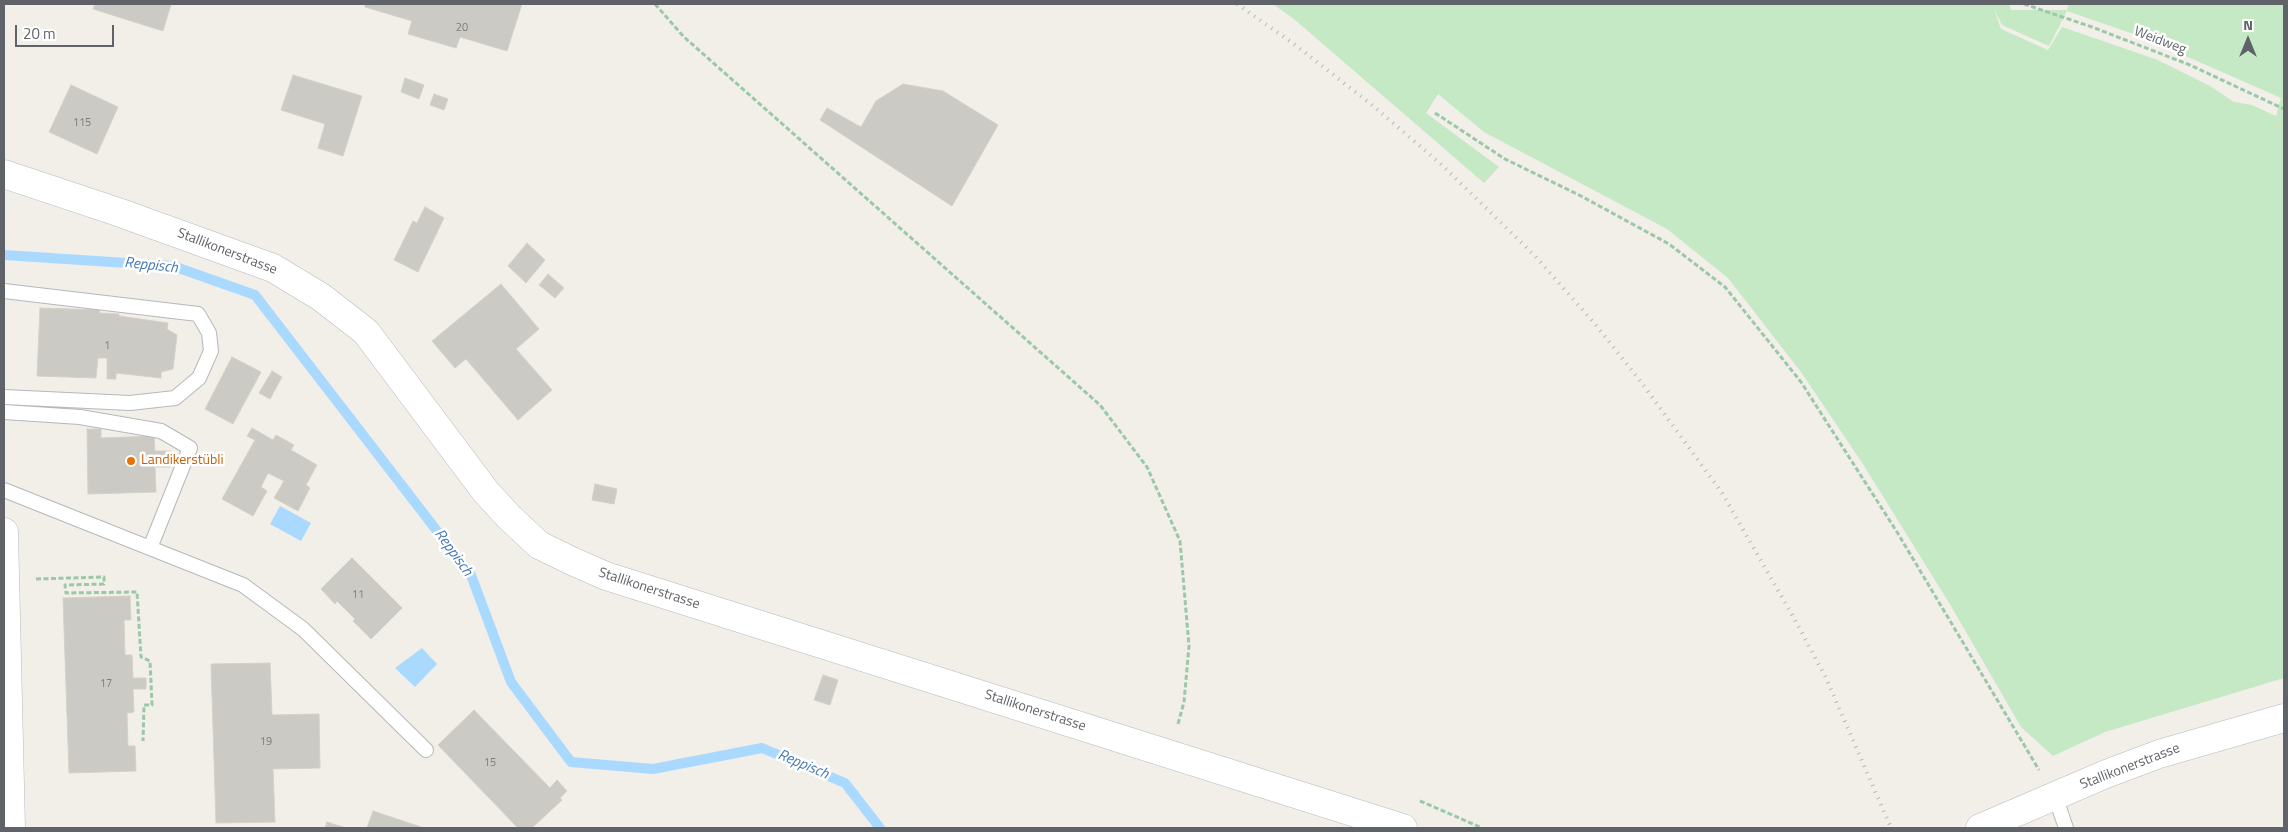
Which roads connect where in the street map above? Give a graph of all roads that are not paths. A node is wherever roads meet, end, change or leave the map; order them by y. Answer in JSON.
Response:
{"nodes":[{"id":1,"x":4,"y":174,"type":"edge"},
{"id":2,"x":4,"y":292,"type":"edge"},
{"id":3,"x":4,"y":397,"type":"edge"},
{"id":4,"x":4,"y":412,"type":"edge"},
{"id":5,"x":4,"y":490,"type":"edge"},
{"id":6,"x":4,"y":532,"type":"edge"},
{"id":7,"x":150,"y":548,"type":"junction"},
{"id":8,"x":2284,"y":718,"type":"edge"},
{"id":9,"x":6,"y":737,"type":"edge"},
{"id":10,"x":426,"y":750,"type":"dead end"},
{"id":11,"x":2055,"y":796,"type":"junction"},
{"id":12,"x":11,"y":828,"type":"edge"},
{"id":13,"x":1404,"y":828,"type":"edge"},
{"id":14,"x":1980,"y":828,"type":"edge"},
{"id":15,"x":2066,"y":828,"type":"edge"}],
"edges":[{"from":1,"to":13,"type":"street","name":"Stallikonerstrasse"},
{"from":2,"to":3,"type":"lane"},
{"from":4,"to":7,"type":"lane"},
{"from":5,"to":7,"type":"lane"},
{"from":6,"to":9,"type":"street"},
{"from":7,"to":10,"type":"lane"},
{"from":8,"to":11,"type":"street","name":"Stallikonerstrasse"},
{"from":9,"to":12,"type":"street"},
{"from":11,"to":14,"type":"street","name":"Stallikonerstrasse"},
{"from":11,"to":15,"type":"lane"}]}
